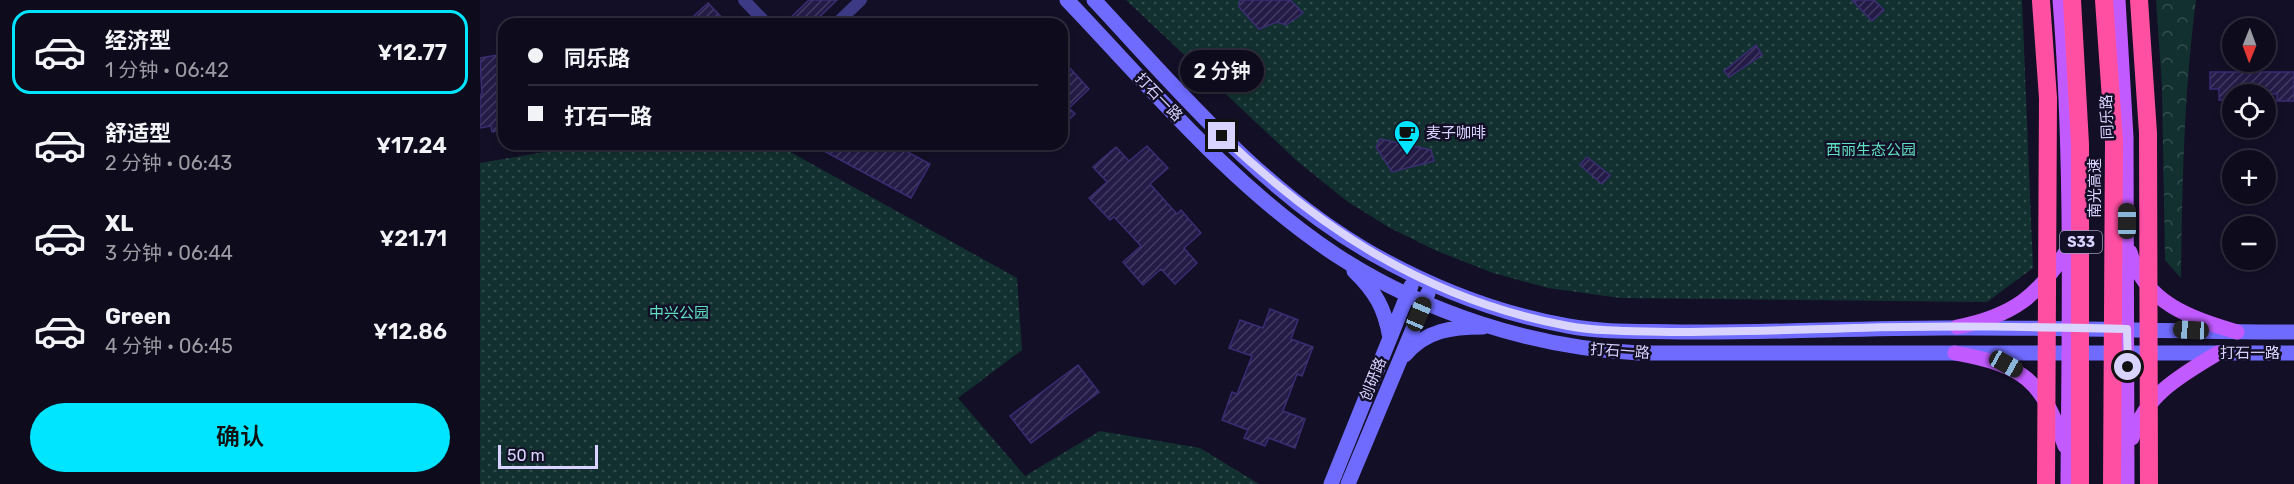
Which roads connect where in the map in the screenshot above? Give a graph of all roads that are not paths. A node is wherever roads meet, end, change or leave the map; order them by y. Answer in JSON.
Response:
{"nodes":[{"id":1,"x":744,"y":0,"type":"edge"},
{"id":2,"x":861,"y":0,"type":"edge"},
{"id":3,"x":1067,"y":0,"type":"edge"},
{"id":4,"x":1094,"y":0,"type":"edge"},
{"id":5,"x":2060,"y":0,"type":"edge"},
{"id":6,"x":2072,"y":0,"type":"edge"},
{"id":7,"x":2104,"y":0,"type":"edge"},
{"id":8,"x":2118,"y":0,"type":"edge"},
{"id":9,"x":2139,"y":0,"type":"edge"},
{"id":10,"x":2041,"y":1,"type":"edge"},
{"id":11,"x":761,"y":18,"type":"edge"},
{"id":12,"x":842,"y":18,"type":"edge"},
{"id":13,"x":2127,"y":242,"type":"junction"},
{"id":14,"x":2069,"y":247,"type":"junction"},
{"id":15,"x":1336,"y":255,"type":"junction"},
{"id":16,"x":1416,"y":275,"type":"junction"},
{"id":17,"x":1432,"y":282,"type":"junction"},
{"id":18,"x":1408,"y":293,"type":"junction"},
{"id":19,"x":1425,"y":301,"type":"junction"},
{"id":20,"x":1495,"y":327,"type":"junction"},
{"id":21,"x":1957,"y":327,"type":"junction"},
{"id":22,"x":2069,"y":328,"type":"junction"},
{"id":23,"x":2127,"y":329,"type":"junction"},
{"id":24,"x":2237,"y":332,"type":"junction"},
{"id":25,"x":2294,"y":332,"type":"edge"},
{"id":26,"x":1390,"y":338,"type":"junction"},
{"id":27,"x":1955,"y":353,"type":"junction"},
{"id":28,"x":2218,"y":353,"type":"junction"},
{"id":29,"x":2294,"y":353,"type":"edge"},
{"id":30,"x":2069,"y":354,"type":"junction"},
{"id":31,"x":2128,"y":354,"type":"junction"},
{"id":32,"x":1397,"y":364,"type":"junction"},
{"id":33,"x":2127,"y":452,"type":"junction"},
{"id":34,"x":2068,"y":456,"type":"junction"},
{"id":35,"x":1331,"y":484,"type":"edge"},
{"id":36,"x":1348,"y":484,"type":"edge"},
{"id":37,"x":2046,"y":484,"type":"edge"},
{"id":38,"x":2068,"y":484,"type":"edge"},
{"id":39,"x":2080,"y":484,"type":"edge"},
{"id":40,"x":2112,"y":484,"type":"edge"},
{"id":41,"x":2127,"y":484,"type":"edge"},
{"id":42,"x":2149,"y":484,"type":"edge"}],
"edges":[{"from":1,"to":11,"type":"street"},
{"from":2,"to":12,"type":"street"},
{"from":3,"to":15,"type":"main road","name":"打石一路"},
{"from":4,"to":16,"type":"main road","name":"打石一路"},
{"from":5,"to":14,"type":"main road"},
{"from":6,"to":39,"type":"highway","name":"南光高速","number":"S33","bridge":true},
{"from":7,"to":40,"type":"highway","name":"南光高速","number":"S33","bridge":true},
{"from":8,"to":13,"type":"main road","name":"同乐路"},
{"from":9,"to":42,"type":"highway","bridge":true},
{"from":10,"to":37,"type":"highway","bridge":true},
{"from":13,"to":23,"type":"main road","name":"同乐路"},
{"from":13,"to":24,"type":"main road"},
{"from":14,"to":21,"type":"main road"},
{"from":14,"to":22,"type":"main road"},
{"from":15,"to":18,"type":"main road","name":"打石一路"},
{"from":15,"to":26,"type":"main road"},
{"from":16,"to":17,"type":"main road","name":"打石一路"},
{"from":16,"to":18,"type":"main road","name":"创研路"},
{"from":17,"to":19,"type":"main road","name":"创研路"},
{"from":17,"to":21,"type":"main road","name":"打石一路"},
{"from":18,"to":19,"type":"main road","name":"打石一路"},
{"from":18,"to":26,"type":"main road","name":"创研路"},
{"from":19,"to":20,"type":"main road","name":"打石一路"},
{"from":19,"to":32,"type":"main road","name":"创研路"},
{"from":20,"to":27,"type":"main road","name":"打石一路"},
{"from":20,"to":32,"type":"main road"},
{"from":21,"to":22,"type":"main road","name":"打石一路"},
{"from":22,"to":23,"type":"main road","name":"打石一路"},
{"from":22,"to":30,"type":"main road"},
{"from":23,"to":24,"type":"main road","name":"打石一路"},
{"from":23,"to":31,"type":"main road","name":"同乐路"},
{"from":24,"to":25,"type":"main road","name":"打石一路"},
{"from":26,"to":35,"type":"main road","name":"创研路"},
{"from":27,"to":30,"type":"main road","name":"打石一路"},
{"from":27,"to":34,"type":"main road"},
{"from":28,"to":29,"type":"main road","name":"打石一路"},
{"from":28,"to":31,"type":"main road","name":"打石一路"},
{"from":28,"to":33,"type":"main road"},
{"from":30,"to":31,"type":"main road","name":"打石一路"},
{"from":30,"to":34,"type":"main road"},
{"from":31,"to":33,"type":"main road","name":"同乐路"},
{"from":32,"to":36,"type":"main road","name":"创研路"},
{"from":33,"to":41,"type":"main road","name":"同乐路"},
{"from":34,"to":38,"type":"main road"}]}
